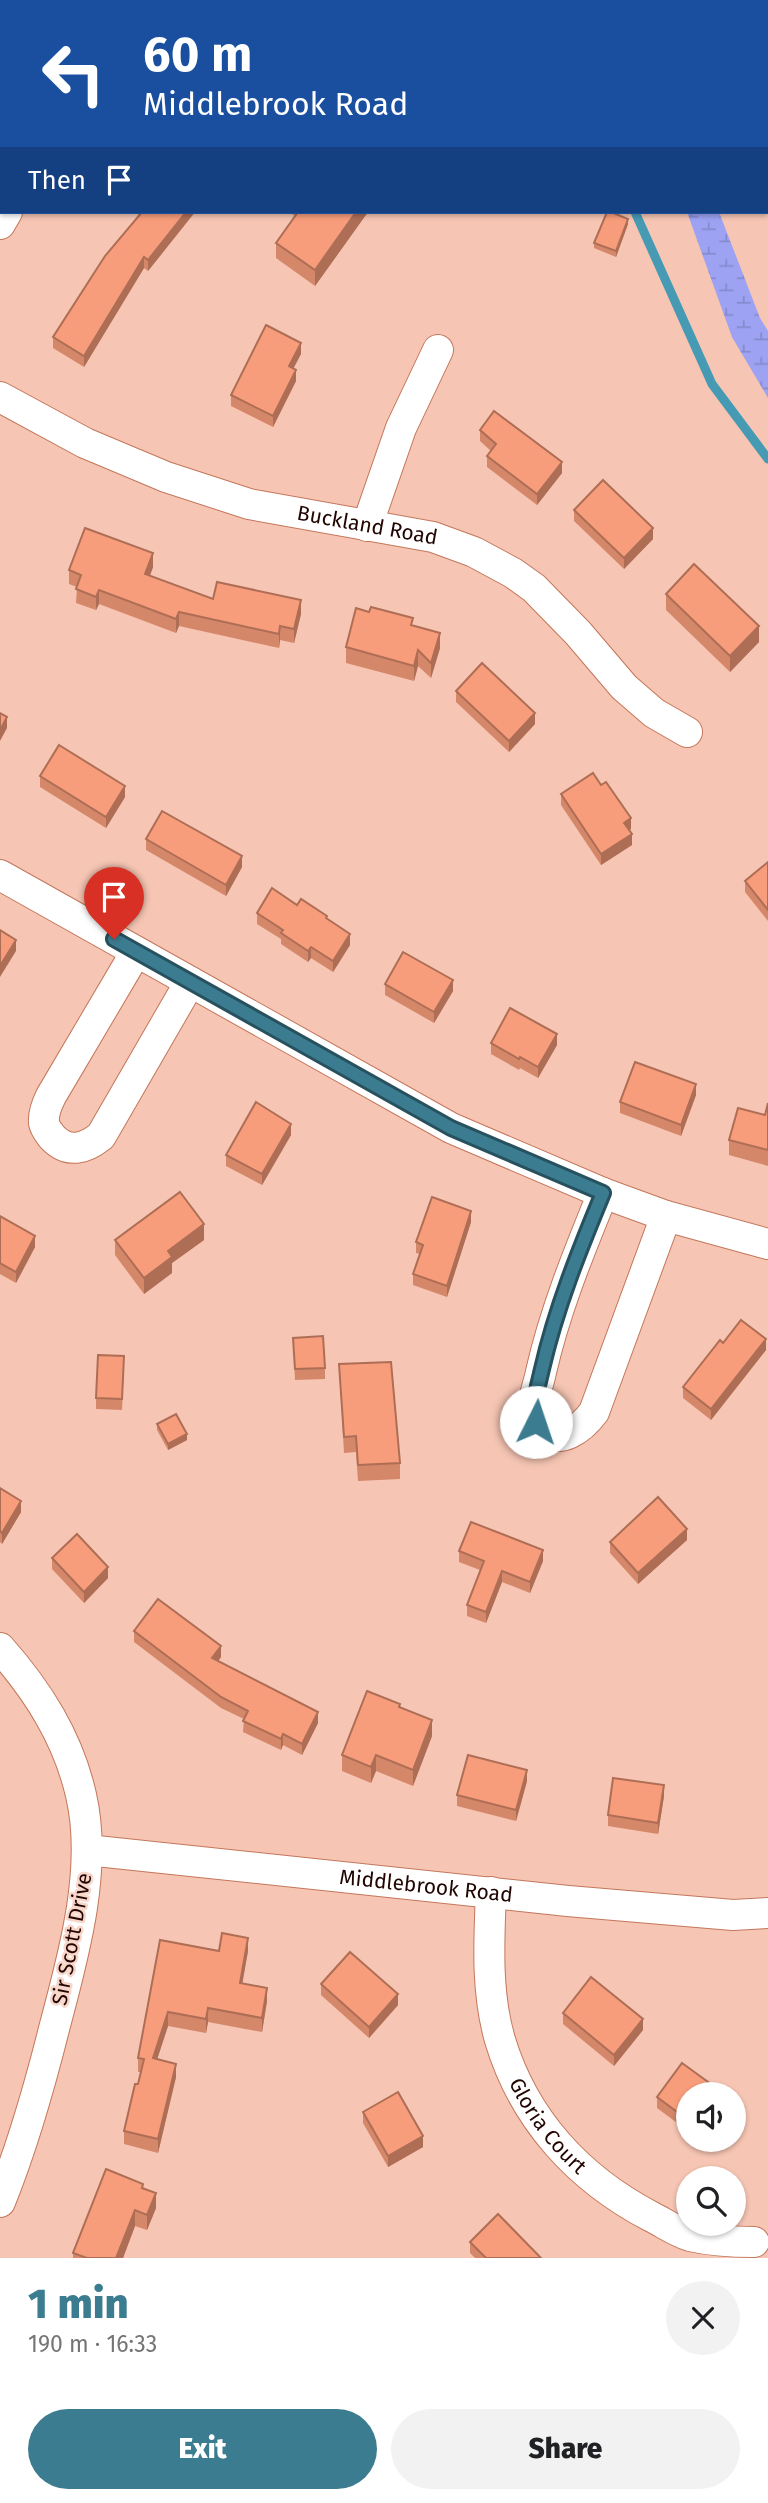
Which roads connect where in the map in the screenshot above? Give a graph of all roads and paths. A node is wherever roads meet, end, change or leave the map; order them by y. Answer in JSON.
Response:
{"nodes":[{"id":1,"x":438,"y":351,"type":"dead end"},
{"id":2,"x":0,"y":397,"type":"edge"},
{"id":3,"x":366,"y":526,"type":"junction"},
{"id":4,"x":687,"y":732,"type":"dead end"},
{"id":5,"x":0,"y":875,"type":"edge"},
{"id":6,"x":136,"y":952,"type":"junction"},
{"id":7,"x":190,"y":982,"type":"junction"},
{"id":8,"x":603,"y":1193,"type":"junction"},
{"id":9,"x":666,"y":1216,"type":"junction"},
{"id":10,"x":768,"y":1244,"type":"edge"},
{"id":11,"x":0,"y":1648,"type":"edge"},
{"id":12,"x":87,"y":1850,"type":"junction"},
{"id":13,"x":491,"y":1892,"type":"junction"},
{"id":14,"x":768,"y":1913,"type":"edge"},
{"id":15,"x":0,"y":2202,"type":"edge"},
{"id":16,"x":754,"y":2242,"type":"dead end"}],
"edges":[{"from":1,"to":3,"type":"street"},
{"from":2,"to":3,"type":"street","name":"Buckland Road"},
{"from":3,"to":4,"type":"street","name":"Buckland Road"},
{"from":5,"to":6,"type":"street"},
{"from":6,"to":7,"type":"street"},
{"from":6,"to":7,"type":"street"},
{"from":7,"to":8,"type":"street"},
{"from":8,"to":9,"type":"street"},
{"from":8,"to":9,"type":"street"},
{"from":9,"to":10,"type":"street"},
{"from":11,"to":12,"type":"street","name":"Sir Scott Drive"},
{"from":12,"to":13,"type":"street","name":"Middlebrook Road"},
{"from":12,"to":15,"type":"street","name":"Sir Scott Drive"},
{"from":13,"to":14,"type":"street","name":"Middlebrook Road"},
{"from":13,"to":16,"type":"street","name":"Gloria Court"}]}
